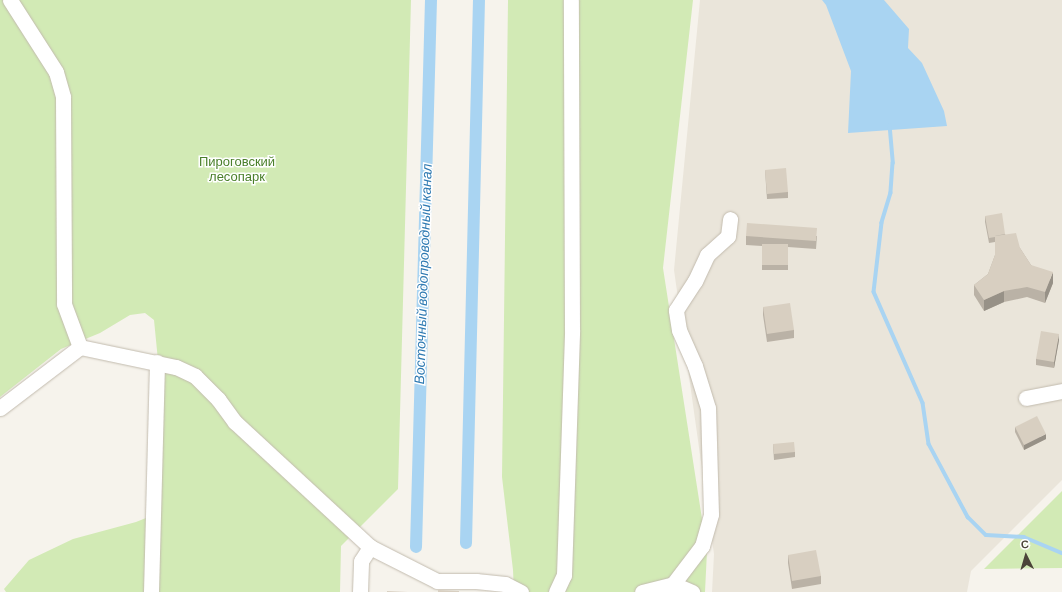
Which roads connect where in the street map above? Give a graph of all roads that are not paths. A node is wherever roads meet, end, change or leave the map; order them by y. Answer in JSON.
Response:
{"nodes":[{"id":1,"x":10,"y":0,"type":"edge"},
{"id":2,"x":572,"y":0,"type":"edge"},
{"id":3,"x":730,"y":219,"type":"dead end"},
{"id":4,"x":80,"y":347,"type":"junction"},
{"id":5,"x":157,"y":362,"type":"junction"},
{"id":6,"x":1062,"y":391,"type":"edge"},
{"id":7,"x":1026,"y":398,"type":"dead end"},
{"id":8,"x":0,"y":408,"type":"edge"},
{"id":9,"x":370,"y":547,"type":"junction"},
{"id":10,"x":673,"y":584,"type":"junction"},
{"id":11,"x":151,"y":592,"type":"edge"},
{"id":12,"x":360,"y":592,"type":"edge"},
{"id":13,"x":521,"y":592,"type":"edge"},
{"id":14,"x":556,"y":592,"type":"edge"},
{"id":15,"x":642,"y":592,"type":"edge"},
{"id":16,"x":692,"y":592,"type":"edge"}],
"edges":[{"from":1,"to":4,"type":"street"},
{"from":2,"to":14,"type":"street"},
{"from":3,"to":10,"type":"street"},
{"from":4,"to":5,"type":"street"},
{"from":4,"to":8,"type":"street"},
{"from":5,"to":9,"type":"street"},
{"from":5,"to":11,"type":"street"},
{"from":6,"to":7,"type":"street"},
{"from":9,"to":12,"type":"street"},
{"from":9,"to":13,"type":"street"},
{"from":10,"to":15,"type":"street"},
{"from":10,"to":16,"type":"street"}]}
